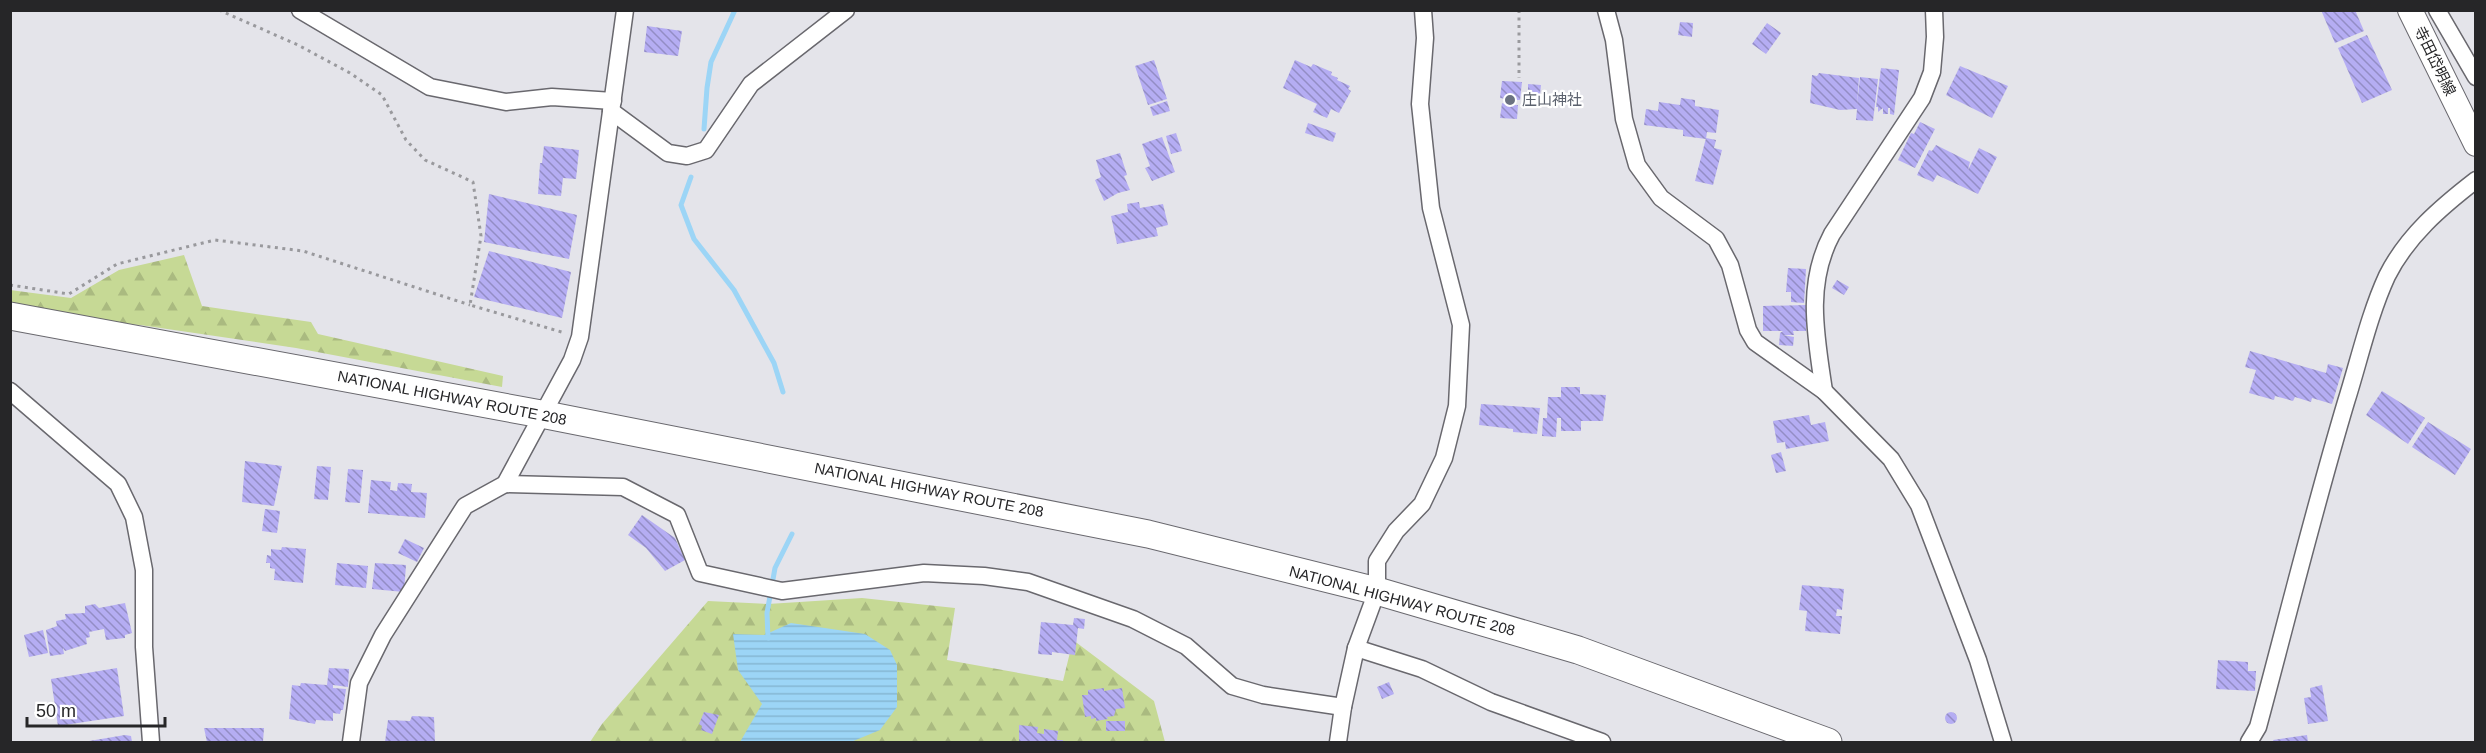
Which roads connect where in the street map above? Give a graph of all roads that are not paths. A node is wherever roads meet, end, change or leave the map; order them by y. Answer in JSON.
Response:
{"nodes":[{"id":1,"x":300,"y":10,"type":"edge"},
{"id":2,"x":625,"y":10,"type":"edge"},
{"id":3,"x":846,"y":10,"type":"edge"},
{"id":4,"x":1423,"y":10,"type":"edge"},
{"id":5,"x":1606,"y":10,"type":"edge"},
{"id":6,"x":1934,"y":10,"type":"edge"},
{"id":7,"x":2410,"y":10,"type":"edge"},
{"id":8,"x":2437,"y":10,"type":"edge"},
{"id":9,"x":2475,"y":77,"type":"edge"},
{"id":10,"x":612,"y":106,"type":"junction"},
{"id":11,"x":2475,"y":144,"type":"edge"},
{"id":12,"x":2475,"y":180,"type":"edge"},
{"id":13,"x":10,"y":316,"type":"edge"},
{"id":14,"x":1824,"y":390,"type":"junction"},
{"id":15,"x":10,"y":391,"type":"edge"},
{"id":16,"x":541,"y":414,"type":"junction"},
{"id":17,"x":504,"y":484,"type":"junction"},
{"id":18,"x":1377,"y":591,"type":"junction"},
{"id":19,"x":1356,"y":648,"type":"junction"},
{"id":20,"x":1343,"y":707,"type":"junction"},
{"id":21,"x":2005,"y":741,"type":"edge"},
{"id":22,"x":151,"y":742,"type":"edge"},
{"id":23,"x":351,"y":742,"type":"edge"},
{"id":24,"x":1338,"y":742,"type":"edge"},
{"id":25,"x":1602,"y":742,"type":"edge"},
{"id":26,"x":1828,"y":742,"type":"edge"},
{"id":27,"x":2249,"y":742,"type":"edge"}],
"edges":[{"from":1,"to":10,"type":"street"},
{"from":2,"to":10,"type":"street"},
{"from":3,"to":10,"type":"street"},
{"from":4,"to":18,"type":"street"},
{"from":5,"to":14,"type":"street"},
{"from":6,"to":14,"type":"street"},
{"from":7,"to":11,"type":"main road","name":"寺田岱明線"},
{"from":8,"to":9,"type":"street"},
{"from":10,"to":16,"type":"street"},
{"from":12,"to":27,"type":"street"},
{"from":13,"to":16,"type":"highway","name":"NATIONAL HIGHWAY ROUTE 208"},
{"from":14,"to":21,"type":"street"},
{"from":15,"to":22,"type":"street"},
{"from":16,"to":17,"type":"street"},
{"from":16,"to":18,"type":"highway","name":"NATIONAL HIGHWAY ROUTE 208"},
{"from":17,"to":20,"type":"street"},
{"from":17,"to":23,"type":"street"},
{"from":18,"to":19,"type":"street"},
{"from":18,"to":26,"type":"highway","name":"NATIONAL HIGHWAY ROUTE 208"},
{"from":19,"to":20,"type":"street"},
{"from":19,"to":25,"type":"street"},
{"from":20,"to":24,"type":"street"}]}
